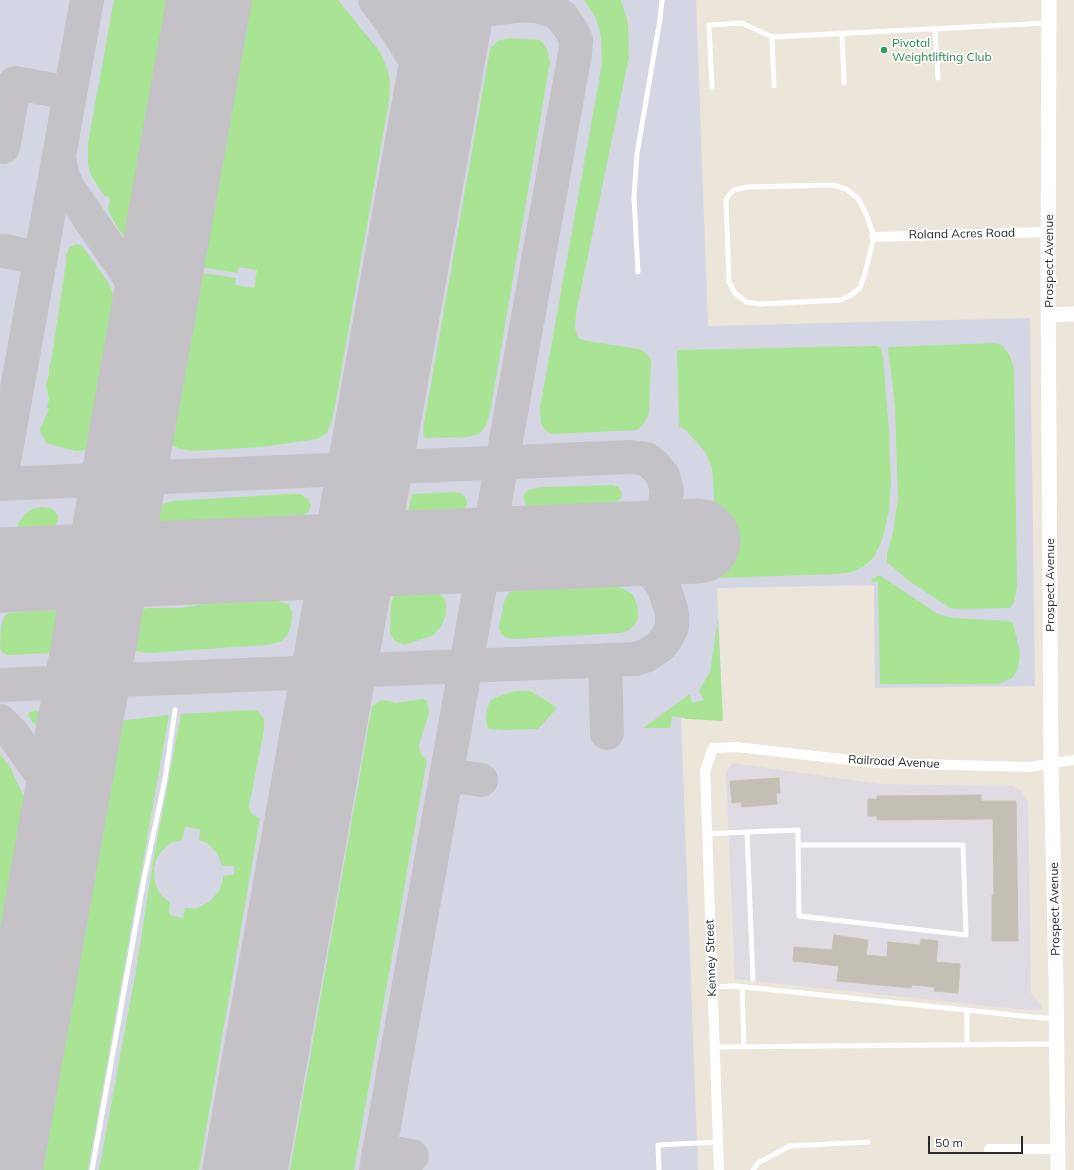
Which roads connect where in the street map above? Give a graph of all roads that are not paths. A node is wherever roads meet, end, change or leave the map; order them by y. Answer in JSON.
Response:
{"nodes":[{"id":1,"x":662,"y":0,"type":"edge"},
{"id":2,"x":1049,"y":0,"type":"edge"},
{"id":3,"x":1049,"y":24,"type":"junction"},
{"id":4,"x":935,"y":29,"type":"junction"},
{"id":5,"x":842,"y":34,"type":"junction"},
{"id":6,"x":772,"y":37,"type":"junction"},
{"id":7,"x":938,"y":78,"type":"dead end"},
{"id":8,"x":844,"y":83,"type":"dead end"},
{"id":9,"x":774,"y":86,"type":"dead end"},
{"id":10,"x":712,"y":88,"type":"dead end"},
{"id":11,"x":1049,"y":232,"type":"junction"},
{"id":12,"x":874,"y":237,"type":"junction"},
{"id":13,"x":638,"y":272,"type":"dead end"},
{"id":14,"x":1074,"y":314,"type":"edge"},
{"id":15,"x":1049,"y":315,"type":"junction"},
{"id":16,"x":175,"y":710,"type":"dead end"},
{"id":17,"x":714,"y":748,"type":"joint"},
{"id":18,"x":1074,"y":760,"type":"edge"},
{"id":19,"x":1051,"y":763,"type":"junction"},
{"id":20,"x":747,"y":832,"type":"junction"},
{"id":21,"x":706,"y":834,"type":"junction"},
{"id":22,"x":798,"y":845,"type":"junction"},
{"id":23,"x":753,"y":979,"type":"dead end"},
{"id":24,"x":712,"y":987,"type":"junction"},
{"id":25,"x":742,"y":987,"type":"junction"},
{"id":26,"x":967,"y":1010,"type":"junction"},
{"id":27,"x":1057,"y":1018,"type":"junction"},
{"id":28,"x":1057,"y":1044,"type":"junction"},
{"id":29,"x":967,"y":1045,"type":"junction"},
{"id":30,"x":714,"y":1047,"type":"junction"},
{"id":31,"x":744,"y":1047,"type":"junction"},
{"id":32,"x":718,"y":1142,"type":"junction"},
{"id":33,"x":868,"y":1142,"type":"dead end"},
{"id":34,"x":989,"y":1149,"type":"dead end"},
{"id":35,"x":1058,"y":1149,"type":"junction"},
{"id":36,"x":92,"y":1170,"type":"edge"},
{"id":37,"x":659,"y":1170,"type":"edge"},
{"id":38,"x":719,"y":1170,"type":"edge"},
{"id":39,"x":753,"y":1170,"type":"edge"},
{"id":40,"x":1058,"y":1170,"type":"edge"}],
"edges":[{"from":1,"to":13,"type":"lane"},
{"from":2,"to":3,"type":"main road","name":"Prospect Avenue"},
{"from":3,"to":4,"type":"lane"},
{"from":3,"to":11,"type":"main road","name":"Prospect Avenue"},
{"from":4,"to":5,"type":"lane"},
{"from":4,"to":7,"type":"lane"},
{"from":5,"to":6,"type":"lane"},
{"from":5,"to":8,"type":"lane"},
{"from":6,"to":9,"type":"lane"},
{"from":6,"to":10,"type":"lane"},
{"from":11,"to":12,"type":"street","name":"Roland Acres Road"},
{"from":11,"to":15,"type":"main road","name":"Prospect Avenue"},
{"from":12,"to":12,"type":"lane"},
{"from":14,"to":15,"type":"main road"},
{"from":15,"to":19,"type":"main road","name":"Prospect Avenue"},
{"from":16,"to":36,"type":"lane"},
{"from":17,"to":19,"type":"street","name":"Railroad Avenue"},
{"from":17,"to":21,"type":"street","name":"Kenney Street"},
{"from":18,"to":19,"type":"street","name":"Railroad Avenue"},
{"from":19,"to":27,"type":"main road","name":"Prospect Avenue"},
{"from":20,"to":21,"type":"lane"},
{"from":20,"to":22,"type":"lane"},
{"from":20,"to":23,"type":"lane"},
{"from":21,"to":24,"type":"street","name":"Kenney Street"},
{"from":22,"to":22,"type":"lane"},
{"from":24,"to":25,"type":"lane"},
{"from":24,"to":30,"type":"street","name":"Kenney Street"},
{"from":25,"to":26,"type":"lane"},
{"from":25,"to":31,"type":"lane"},
{"from":26,"to":27,"type":"lane"},
{"from":26,"to":29,"type":"lane"},
{"from":27,"to":28,"type":"main road","name":"Prospect Avenue"},
{"from":28,"to":29,"type":"lane"},
{"from":28,"to":35,"type":"main road","name":"Prospect Avenue"},
{"from":29,"to":31,"type":"lane"},
{"from":30,"to":31,"type":"lane"},
{"from":30,"to":32,"type":"street","name":"Kenney Street"},
{"from":32,"to":37,"type":"lane"},
{"from":32,"to":38,"type":"street","name":"Kenney Street"},
{"from":33,"to":39,"type":"lane"},
{"from":34,"to":35,"type":"street"},
{"from":35,"to":40,"type":"main road","name":"Prospect Avenue"}]}
